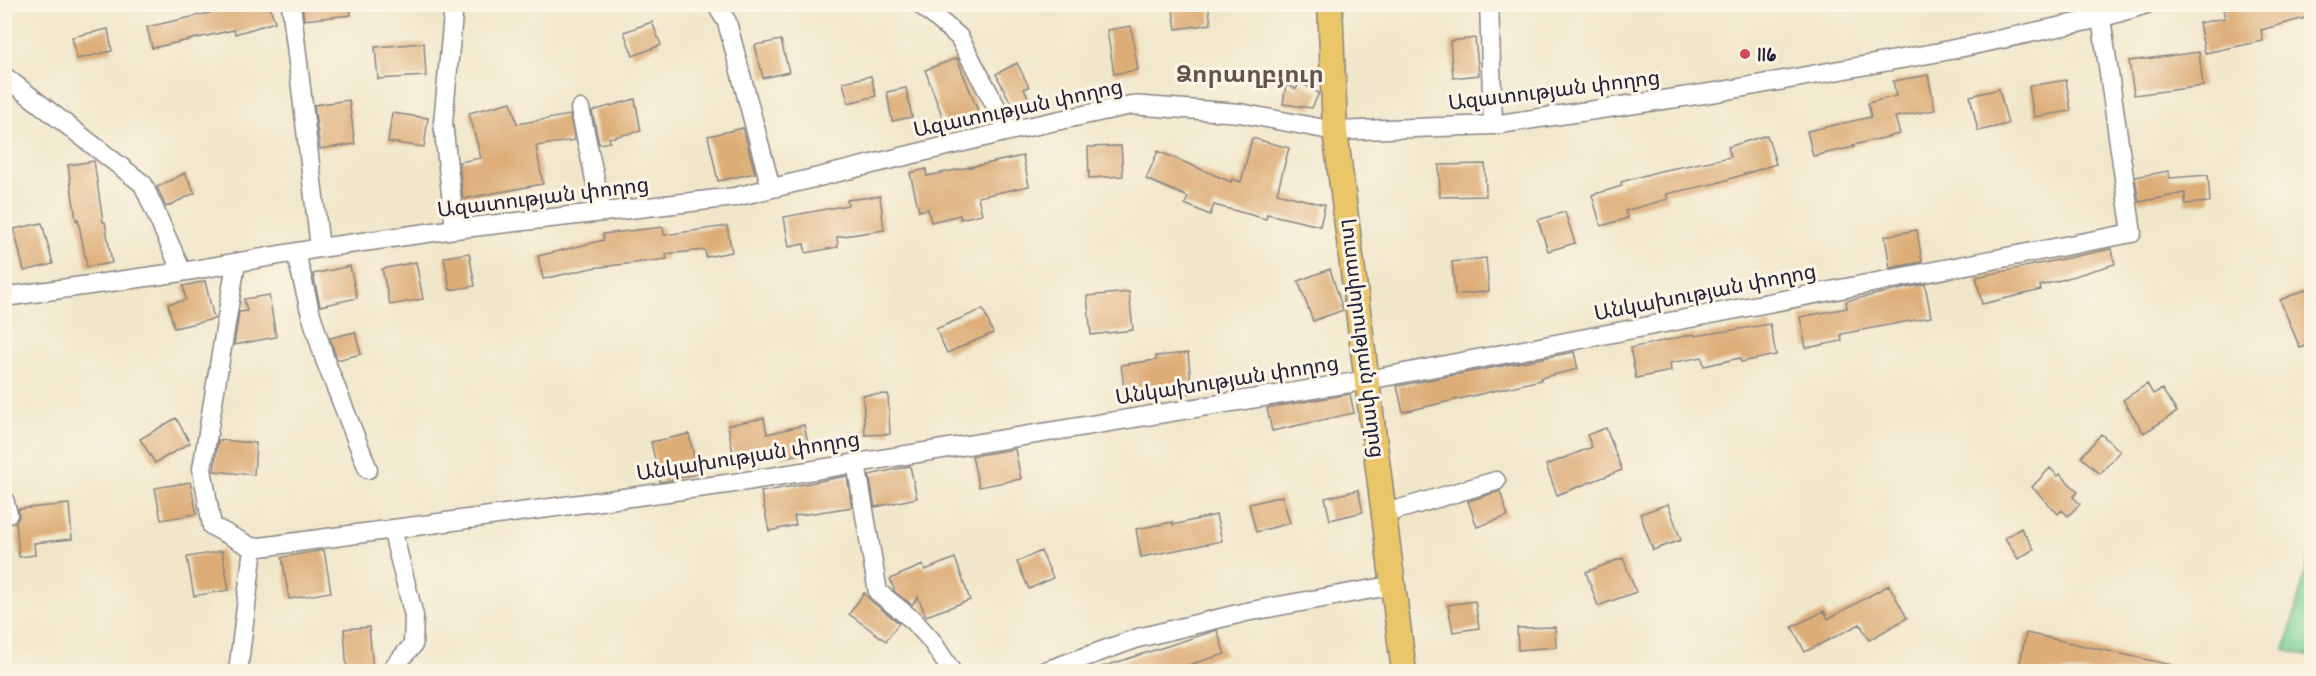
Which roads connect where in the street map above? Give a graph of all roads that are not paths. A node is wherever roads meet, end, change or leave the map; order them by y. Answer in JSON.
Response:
{"nodes":[{"id":1,"x":291,"y":4,"type":"edge"},
{"id":2,"x":454,"y":4,"type":"edge"},
{"id":3,"x":716,"y":4,"type":"edge"},
{"id":4,"x":920,"y":4,"type":"edge"},
{"id":5,"x":1330,"y":4,"type":"edge"},
{"id":6,"x":1489,"y":4,"type":"edge"},
{"id":7,"x":2147,"y":4,"type":"edge"},
{"id":8,"x":2101,"y":18,"type":"junction"},
{"id":9,"x":4,"y":76,"type":"edge"},
{"id":10,"x":580,"y":108,"type":"dead end"},
{"id":11,"x":1492,"y":125,"type":"junction"},
{"id":12,"x":1009,"y":131,"type":"junction"},
{"id":13,"x":1335,"y":131,"type":"junction"},
{"id":14,"x":771,"y":188,"type":"junction"},
{"id":15,"x":602,"y":212,"type":"junction"},
{"id":16,"x":455,"y":229,"type":"junction"},
{"id":17,"x":320,"y":248,"type":"junction"},
{"id":18,"x":296,"y":253,"type":"junction"},
{"id":19,"x":236,"y":263,"type":"junction"},
{"id":20,"x":182,"y":273,"type":"junction"},
{"id":21,"x":4,"y":297,"type":"edge"},
{"id":22,"x":1368,"y":380,"type":"junction"},
{"id":23,"x":856,"y":463,"type":"junction"},
{"id":24,"x":368,"y":469,"type":"dead end"},
{"id":25,"x":1496,"y":481,"type":"dead end"},
{"id":26,"x":1386,"y":513,"type":"junction"},
{"id":27,"x":392,"y":529,"type":"junction"},
{"id":28,"x":253,"y":548,"type":"junction"},
{"id":29,"x":1395,"y":585,"type":"junction"},
{"id":30,"x":951,"y":670,"type":"edge"},
{"id":31,"x":238,"y":672,"type":"edge"},
{"id":32,"x":389,"y":672,"type":"edge"},
{"id":33,"x":1043,"y":672,"type":"edge"},
{"id":34,"x":1404,"y":672,"type":"edge"}],
"edges":[{"from":1,"to":17,"type":"street"},
{"from":2,"to":16,"type":"street"},
{"from":3,"to":14,"type":"street"},
{"from":4,"to":12,"type":"street"},
{"from":5,"to":13,"type":"main road","name":"Լուսավորության փողոց"},
{"from":6,"to":11,"type":"street"},
{"from":7,"to":8,"type":"street","name":"Ազատության փողոց"},
{"from":8,"to":11,"type":"street","name":"Ազատության փողոց"},
{"from":8,"to":22,"type":"street","name":"Անկախության փողոց"},
{"from":9,"to":20,"type":"street"},
{"from":10,"to":15,"type":"street"},
{"from":11,"to":13,"type":"street","name":"Ազատության փողոց"},
{"from":12,"to":13,"type":"street","name":"Ազատության փողոց"},
{"from":12,"to":14,"type":"street","name":"Ազատության փողոց"},
{"from":13,"to":22,"type":"main road","name":"Լուսավորության փողոց"},
{"from":14,"to":15,"type":"street","name":"Ազատության փողոց"},
{"from":15,"to":16,"type":"street","name":"Ազատության փողոց"},
{"from":16,"to":17,"type":"street","name":"Ազատության փողոց"},
{"from":17,"to":18,"type":"street","name":"Ազատության փողոց"},
{"from":18,"to":19,"type":"street","name":"Ազատության փողոց"},
{"from":18,"to":24,"type":"street"},
{"from":19,"to":20,"type":"street","name":"Ազատության փողոց"},
{"from":19,"to":28,"type":"street"},
{"from":20,"to":21,"type":"street","name":"Ազատության փողոց"},
{"from":22,"to":23,"type":"street","name":"Անկախության փողոց"},
{"from":22,"to":26,"type":"main road","name":"Լուսավորության փողոց"},
{"from":23,"to":27,"type":"street","name":"Անկախության փողոց"},
{"from":23,"to":30,"type":"street"},
{"from":25,"to":26,"type":"street"},
{"from":26,"to":29,"type":"main road","name":"Լուսավորության փողոց"},
{"from":27,"to":28,"type":"street","name":"Անկախության փողոց"},
{"from":27,"to":32,"type":"street"},
{"from":28,"to":31,"type":"street"},
{"from":29,"to":33,"type":"street"},
{"from":29,"to":34,"type":"main road","name":"Լուսավորության փողոց"}]}
